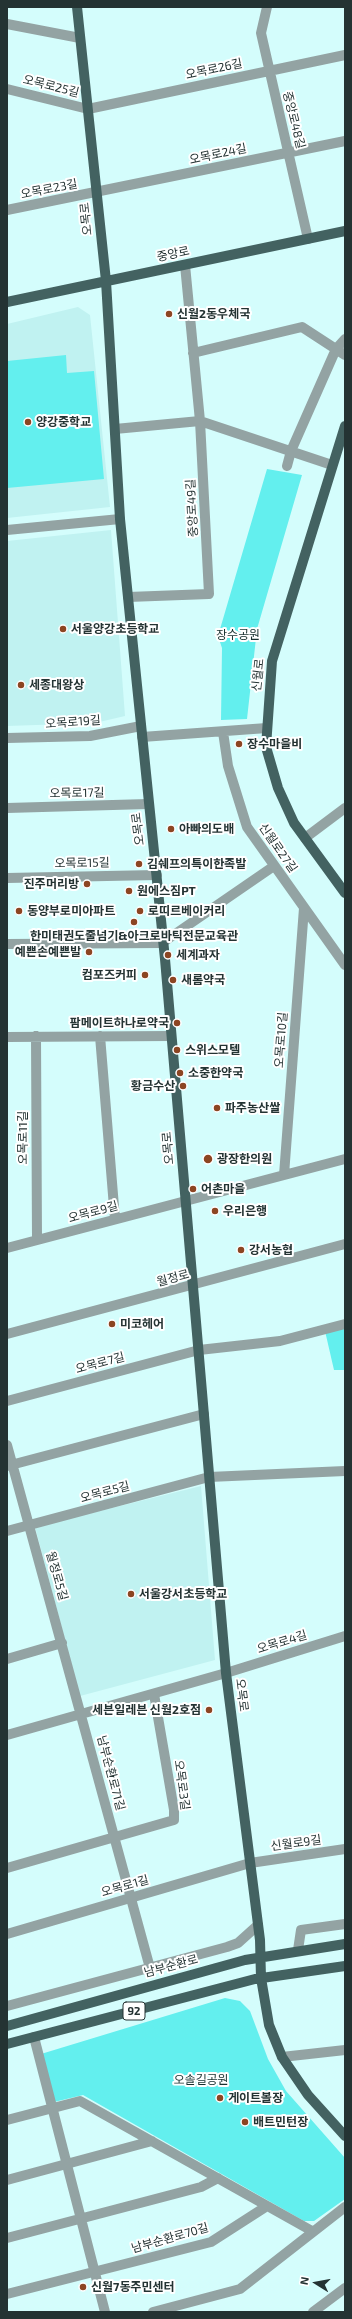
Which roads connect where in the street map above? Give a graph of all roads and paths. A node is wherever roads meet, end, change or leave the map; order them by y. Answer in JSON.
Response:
{"nodes":[{"id":1,"x":77,"y":7,"type":"edge"},
{"id":2,"x":267,"y":7,"type":"edge"},
{"id":3,"x":7,"y":24,"type":"edge"},
{"id":4,"x":80,"y":38,"type":"junction"},
{"id":5,"x":345,"y":55,"type":"edge"},
{"id":6,"x":269,"y":70,"type":"junction"},
{"id":7,"x":7,"y":89,"type":"edge"},
{"id":8,"x":88,"y":109,"type":"junction"},
{"id":9,"x":345,"y":141,"type":"edge"},
{"id":10,"x":289,"y":152,"type":"junction"},
{"id":11,"x":97,"y":193,"type":"junction"},
{"id":12,"x":7,"y":210,"type":"edge"},
{"id":13,"x":345,"y":231,"type":"edge"},
{"id":14,"x":308,"y":238,"type":"junction"},
{"id":15,"x":185,"y":264,"type":"junction"},
{"id":16,"x":106,"y":281,"type":"junction"},
{"id":17,"x":7,"y":302,"type":"edge"},
{"id":18,"x":345,"y":339,"type":"edge"},
{"id":19,"x":336,"y":349,"type":"junction"},
{"id":20,"x":194,"y":353,"type":"junction"},
{"id":21,"x":345,"y":355,"type":"edge"},
{"id":22,"x":200,"y":421,"type":"junction"},
{"id":23,"x":345,"y":426,"type":"edge"},
{"id":24,"x":115,"y":429,"type":"junction"},
{"id":25,"x":291,"y":451,"type":"junction"},
{"id":26,"x":332,"y":465,"type":"junction"},
{"id":27,"x":287,"y":466,"type":"dead end"},
{"id":28,"x":120,"y":519,"type":"junction"},
{"id":29,"x":7,"y":530,"type":"edge"},
{"id":30,"x":128,"y":597,"type":"junction"},
{"id":31,"x":141,"y":726,"type":"junction"},
{"id":32,"x":267,"y":728,"type":"junction"},
{"id":33,"x":223,"y":732,"type":"junction"},
{"id":34,"x":142,"y":737,"type":"junction"},
{"id":35,"x":7,"y":738,"type":"edge"},
{"id":36,"x":148,"y":804,"type":"junction"},
{"id":37,"x":7,"y":808,"type":"edge"},
{"id":38,"x":345,"y":808,"type":"edge"},
{"id":39,"x":305,"y":838,"type":"junction"},
{"id":40,"x":274,"y":866,"type":"junction"},
{"id":41,"x":157,"y":875,"type":"junction"},
{"id":42,"x":7,"y":878,"type":"edge"},
{"id":43,"x":345,"y":893,"type":"edge"},
{"id":44,"x":304,"y":908,"type":"junction"},
{"id":45,"x":162,"y":943,"type":"junction"},
{"id":46,"x":7,"y":944,"type":"edge"},
{"id":47,"x":345,"y":965,"type":"edge"},
{"id":48,"x":36,"y":1036,"type":"junction"},
{"id":49,"x":100,"y":1036,"type":"junction"},
{"id":50,"x":171,"y":1036,"type":"junction"},
{"id":51,"x":7,"y":1037,"type":"edge"},
{"id":52,"x":345,"y":1159,"type":"edge"},
{"id":53,"x":284,"y":1174,"type":"junction"},
{"id":54,"x":186,"y":1199,"type":"junction"},
{"id":55,"x":114,"y":1219,"type":"junction"},
{"id":56,"x":37,"y":1240,"type":"junction"},
{"id":57,"x":345,"y":1244,"type":"edge"},
{"id":58,"x":7,"y":1248,"type":"edge"},
{"id":59,"x":193,"y":1286,"type":"junction"},
{"id":60,"x":345,"y":1324,"type":"edge"},
{"id":61,"x":7,"y":1334,"type":"edge"},
{"id":62,"x":199,"y":1350,"type":"junction"},
{"id":63,"x":7,"y":1401,"type":"edge"},
{"id":64,"x":204,"y":1414,"type":"junction"},
{"id":65,"x":7,"y":1445,"type":"edge"},
{"id":66,"x":10,"y":1466,"type":"edge"},
{"id":67,"x":345,"y":1471,"type":"edge"},
{"id":68,"x":209,"y":1477,"type":"junction"},
{"id":69,"x":29,"y":1525,"type":"junction"},
{"id":70,"x":7,"y":1531,"type":"edge"},
{"id":71,"x":345,"y":1636,"type":"edge"},
{"id":72,"x":62,"y":1643,"type":"junction"},
{"id":73,"x":7,"y":1659,"type":"edge"},
{"id":74,"x":226,"y":1673,"type":"junction"},
{"id":75,"x":154,"y":1694,"type":"junction"},
{"id":76,"x":82,"y":1714,"type":"junction"},
{"id":77,"x":7,"y":1735,"type":"edge"},
{"id":78,"x":115,"y":1838,"type":"junction"},
{"id":79,"x":345,"y":1849,"type":"edge"},
{"id":80,"x":250,"y":1863,"type":"junction"},
{"id":81,"x":7,"y":1868,"type":"edge"},
{"id":82,"x":131,"y":1898,"type":"junction"},
{"id":83,"x":345,"y":1924,"type":"edge"},
{"id":84,"x":258,"y":1925,"type":"junction"},
{"id":85,"x":7,"y":1934,"type":"edge"},
{"id":86,"x":345,"y":1944,"type":"edge"},
{"id":87,"x":298,"y":1950,"type":"junction"},
{"id":88,"x":260,"y":1958,"type":"junction"},
{"id":89,"x":345,"y":1966,"type":"edge"},
{"id":90,"x":150,"y":1968,"type":"junction"},
{"id":91,"x":261,"y":1978,"type":"junction"},
{"id":92,"x":7,"y":2006,"type":"edge"},
{"id":93,"x":7,"y":2026,"type":"edge"},
{"id":94,"x":34,"y":2037,"type":"junction"},
{"id":95,"x":7,"y":2044,"type":"edge"},
{"id":96,"x":345,"y":2050,"type":"edge"},
{"id":97,"x":282,"y":2057,"type":"junction"},
{"id":98,"x":52,"y":2109,"type":"junction"},
{"id":99,"x":7,"y":2120,"type":"edge"},
{"id":100,"x":345,"y":2136,"type":"edge"},
{"id":101,"x":152,"y":2141,"type":"junction"},
{"id":102,"x":66,"y":2164,"type":"junction"},
{"id":103,"x":218,"y":2178,"type":"junction"},
{"id":104,"x":7,"y":2180,"type":"edge"},
{"id":105,"x":267,"y":2206,"type":"junction"},
{"id":106,"x":345,"y":2207,"type":"edge"},
{"id":107,"x":80,"y":2219,"type":"junction"},
{"id":108,"x":312,"y":2231,"type":"junction"},
{"id":109,"x":7,"y":2238,"type":"edge"},
{"id":110,"x":94,"y":2272,"type":"junction"},
{"id":111,"x":345,"y":2288,"type":"edge"},
{"id":112,"x":7,"y":2294,"type":"edge"},
{"id":113,"x":105,"y":2312,"type":"edge"},
{"id":114,"x":153,"y":2312,"type":"edge"},
{"id":115,"x":313,"y":2312,"type":"edge"}],
"edges":[{"from":1,"to":4,"type":"main road","name":"오목로"},
{"from":2,"to":6,"type":"street","name":"중앙로48길"},
{"from":3,"to":4,"type":"street"},
{"from":4,"to":8,"type":"main road","name":"오목로"},
{"from":5,"to":6,"type":"street","name":"오목로26길"},
{"from":6,"to":8,"type":"street","name":"오목로26길"},
{"from":6,"to":10,"type":"street","name":"중앙로48길"},
{"from":7,"to":8,"type":"street","name":"오목로25길"},
{"from":8,"to":11,"type":"main road","name":"오목로"},
{"from":9,"to":10,"type":"street","name":"오목로24길"},
{"from":10,"to":11,"type":"street","name":"오목로24길"},
{"from":10,"to":14,"type":"street","name":"중앙로48길"},
{"from":11,"to":12,"type":"street","name":"오목로23길"},
{"from":11,"to":16,"type":"main road","name":"오목로"},
{"from":13,"to":14,"type":"main road","name":"중앙로"},
{"from":14,"to":15,"type":"main road","name":"중앙로"},
{"from":15,"to":16,"type":"main road","name":"중앙로"},
{"from":15,"to":20,"type":"street","name":"중앙로49길"},
{"from":16,"to":17,"type":"main road","name":"중앙로"},
{"from":16,"to":24,"type":"main road","name":"오목로"},
{"from":18,"to":19,"type":"street"},
{"from":19,"to":20,"type":"street"},
{"from":19,"to":21,"type":"street"},
{"from":19,"to":25,"type":"street"},
{"from":20,"to":22,"type":"street","name":"중앙로49길"},
{"from":22,"to":24,"type":"street"},
{"from":22,"to":25,"type":"street"},
{"from":22,"to":30,"type":"street","name":"중앙로49길"},
{"from":23,"to":26,"type":"main road","name":"신월로"},
{"from":24,"to":28,"type":"main road","name":"오목로"},
{"from":25,"to":26,"type":"street"},
{"from":25,"to":27,"type":"street"},
{"from":26,"to":32,"type":"main road","name":"신월로"},
{"from":28,"to":29,"type":"street"},
{"from":28,"to":30,"type":"main road","name":"오목로"},
{"from":30,"to":31,"type":"main road","name":"오목로"},
{"from":31,"to":34,"type":"main road","name":"오목로"},
{"from":31,"to":35,"type":"street","name":"오목로19길"},
{"from":32,"to":33,"type":"street"},
{"from":32,"to":39,"type":"main road","name":"신월로"},
{"from":33,"to":34,"type":"street"},
{"from":33,"to":40,"type":"street","name":"신월로27길"},
{"from":34,"to":36,"type":"main road","name":"오목로"},
{"from":36,"to":37,"type":"street","name":"오목로17길"},
{"from":36,"to":41,"type":"main road","name":"오목로"},
{"from":38,"to":39,"type":"street"},
{"from":39,"to":43,"type":"main road","name":"신월로"},
{"from":40,"to":44,"type":"street","name":"신월로27길"},
{"from":40,"to":45,"type":"street"},
{"from":41,"to":42,"type":"street","name":"오목로15길"},
{"from":41,"to":45,"type":"main road","name":"오목로"},
{"from":44,"to":47,"type":"street","name":"신월로27길"},
{"from":44,"to":53,"type":"street","name":"오목로10길"},
{"from":45,"to":46,"type":"street"},
{"from":45,"to":50,"type":"main road","name":"오목로"},
{"from":48,"to":49,"type":"street"},
{"from":48,"to":51,"type":"street"},
{"from":48,"to":56,"type":"street","name":"오목로11길"},
{"from":49,"to":50,"type":"street"},
{"from":49,"to":55,"type":"street"},
{"from":50,"to":54,"type":"main road","name":"오목로"},
{"from":52,"to":53,"type":"street"},
{"from":53,"to":54,"type":"street"},
{"from":54,"to":55,"type":"street","name":"오목로9길"},
{"from":54,"to":59,"type":"main road","name":"오목로"},
{"from":55,"to":56,"type":"street","name":"오목로9길"},
{"from":56,"to":58,"type":"street","name":"오목로9길"},
{"from":57,"to":59,"type":"street","name":"월정로"},
{"from":59,"to":61,"type":"street","name":"월정로"},
{"from":59,"to":62,"type":"main road","name":"오목로"},
{"from":60,"to":62,"type":"street"},
{"from":62,"to":63,"type":"street","name":"오목로7길"},
{"from":62,"to":64,"type":"main road","name":"오목로"},
{"from":64,"to":66,"type":"street"},
{"from":64,"to":68,"type":"main road","name":"오목로"},
{"from":65,"to":66,"type":"street","name":"월정로5길"},
{"from":66,"to":69,"type":"street","name":"월정로5길"},
{"from":67,"to":68,"type":"street","name":"오목로5길"},
{"from":68,"to":69,"type":"street","name":"오목로5길"},
{"from":68,"to":74,"type":"main road","name":"오목로"},
{"from":69,"to":70,"type":"street","name":"오목로5길"},
{"from":69,"to":72,"type":"street","name":"월정로5길"},
{"from":71,"to":74,"type":"street","name":"오목로4길"},
{"from":72,"to":73,"type":"street"},
{"from":72,"to":76,"type":"street","name":"월정로5길"},
{"from":74,"to":75,"type":"street"},
{"from":74,"to":80,"type":"main road","name":"오목로"},
{"from":75,"to":76,"type":"street"},
{"from":75,"to":78,"type":"street","name":"오목로3길"},
{"from":76,"to":77,"type":"street"},
{"from":76,"to":78,"type":"street","name":"남부순환로71길"},
{"from":78,"to":81,"type":"street"},
{"from":78,"to":82,"type":"street","name":"남부순환로71길"},
{"from":79,"to":80,"type":"street","name":"신월로9길"},
{"from":80,"to":82,"type":"street","name":"오목로1길"},
{"from":80,"to":84,"type":"main road","name":"오목로"},
{"from":82,"to":85,"type":"street","name":"오목로1길"},
{"from":82,"to":90,"type":"street","name":"남부순환로71길"},
{"from":83,"to":87,"type":"street"},
{"from":84,"to":88,"type":"main road","name":"오목로"},
{"from":84,"to":90,"type":"street","name":"남부순환로"},
{"from":86,"to":87,"type":"main road","name":"남부순환로","number":"92"},
{"from":87,"to":88,"type":"main road","name":"남부순환로","number":"92"},
{"from":88,"to":91,"type":"main road","name":"오목로"},
{"from":88,"to":93,"type":"main road","name":"남부순환로","number":"92"},
{"from":89,"to":91,"type":"main road","number":"92"},
{"from":90,"to":92,"type":"street","name":"남부순환로"},
{"from":91,"to":94,"type":"main road","number":"92"},
{"from":91,"to":97,"type":"main road","name":"오목로"},
{"from":94,"to":95,"type":"main road","number":"92"},
{"from":94,"to":98,"type":"street"},
{"from":96,"to":97,"type":"street"},
{"from":97,"to":100,"type":"main road","name":"오목로"},
{"from":98,"to":99,"type":"street"},
{"from":98,"to":101,"type":"street"},
{"from":98,"to":102,"type":"street"},
{"from":101,"to":102,"type":"street"},
{"from":101,"to":103,"type":"street"},
{"from":102,"to":104,"type":"street"},
{"from":102,"to":107,"type":"street"},
{"from":103,"to":105,"type":"street"},
{"from":103,"to":107,"type":"street"},
{"from":105,"to":108,"type":"street"},
{"from":105,"to":110,"type":"street","name":"남부순환로70길"},
{"from":106,"to":108,"type":"street"},
{"from":107,"to":109,"type":"street"},
{"from":107,"to":110,"type":"street"},
{"from":108,"to":114,"type":"street"},
{"from":110,"to":112,"type":"street","name":"남부순환로70길"},
{"from":110,"to":113,"type":"street"},
{"from":111,"to":115,"type":"street"}]}
